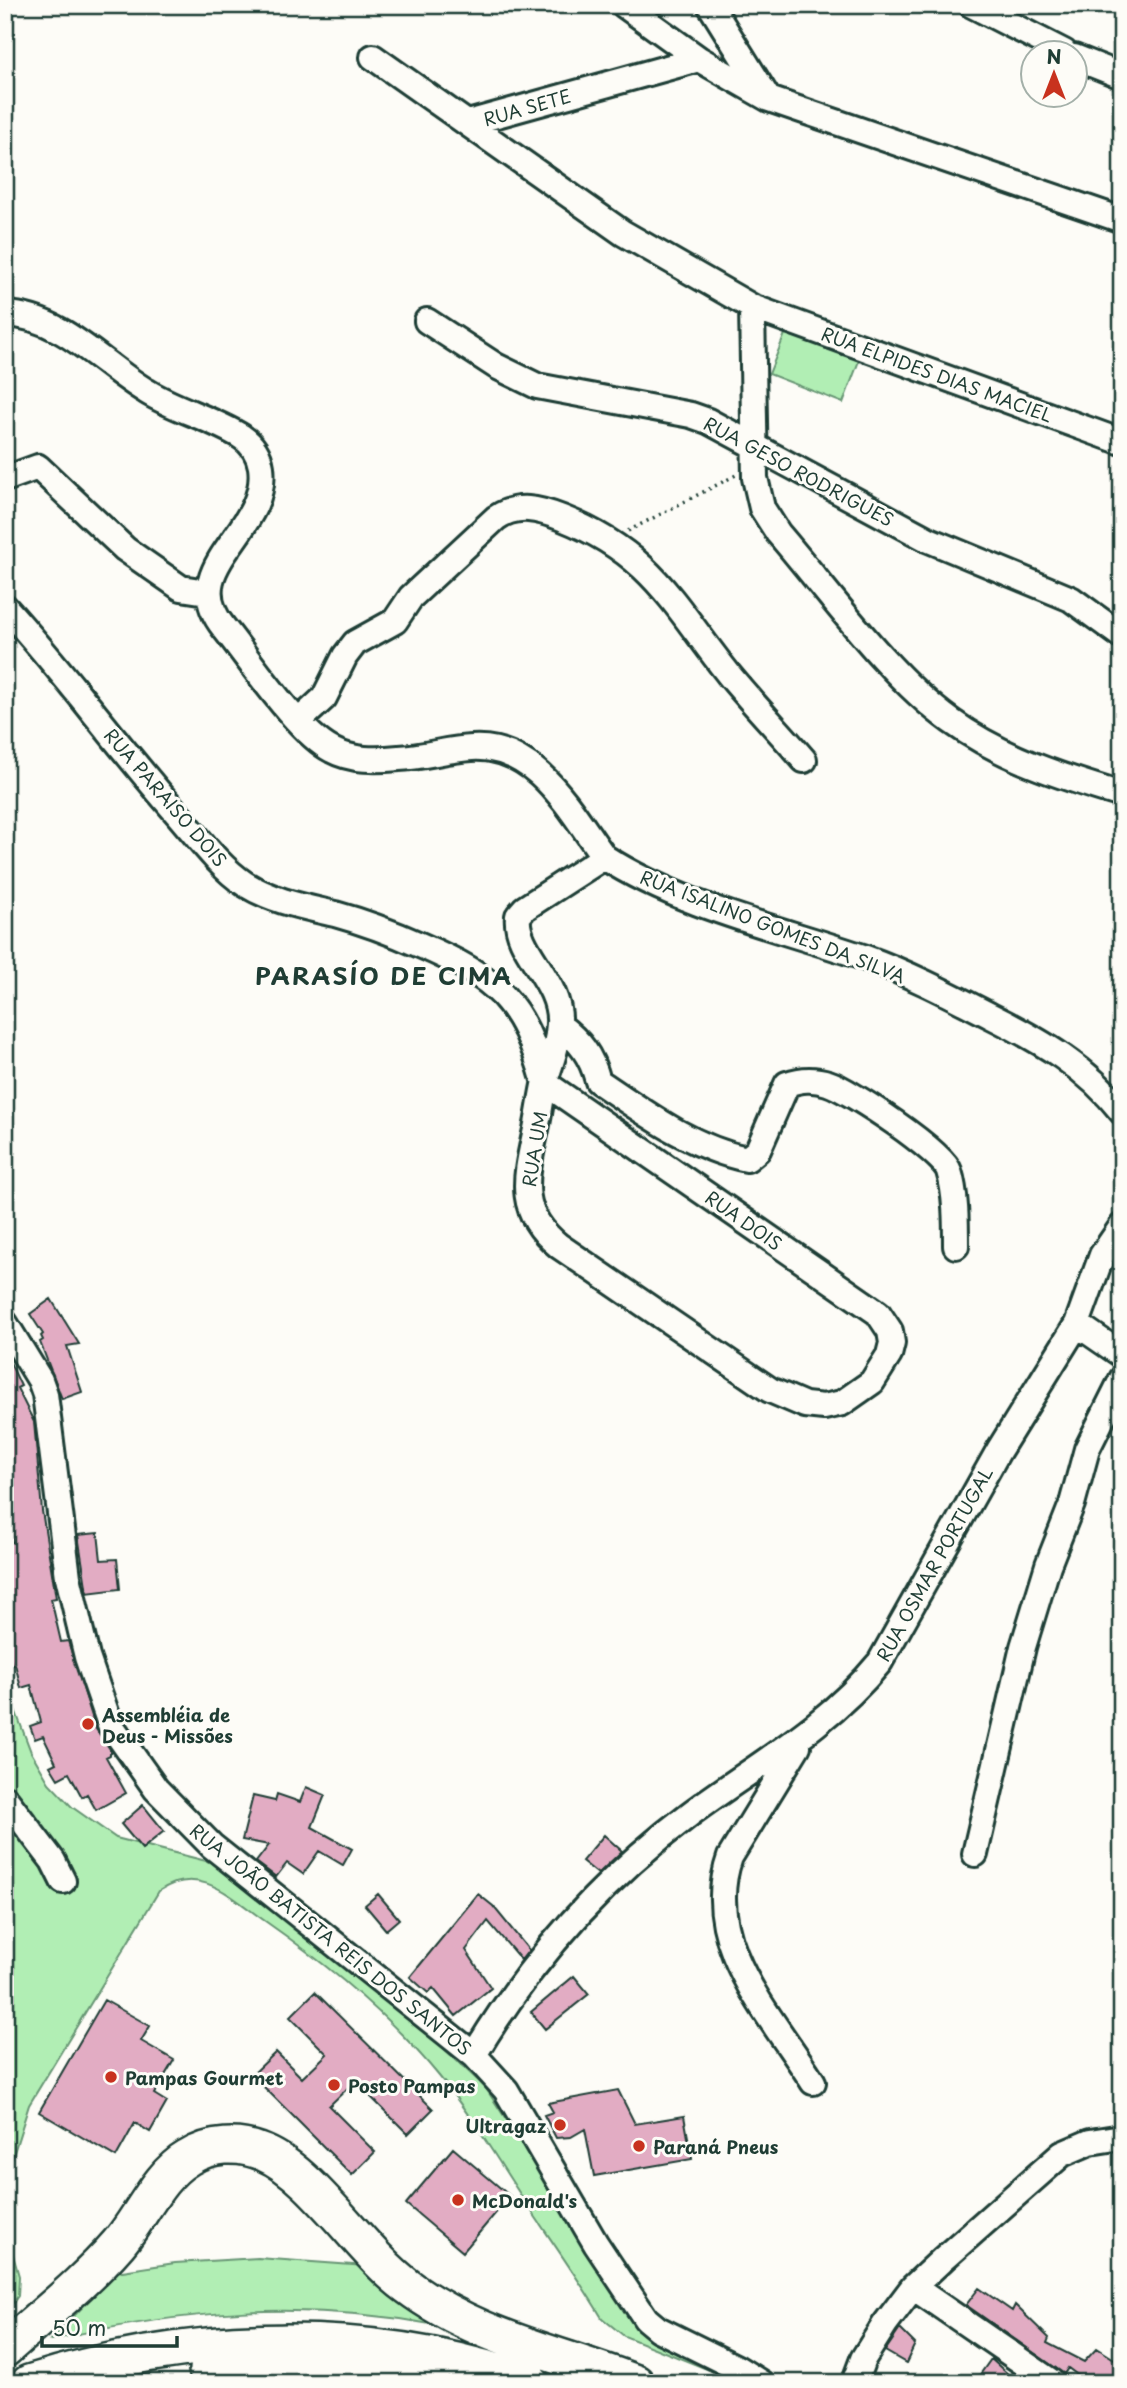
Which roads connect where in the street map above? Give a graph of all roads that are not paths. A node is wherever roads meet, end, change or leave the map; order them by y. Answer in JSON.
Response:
{"nodes":[{"id":1,"x":624,"y":5,"type":"edge"},
{"id":2,"x":710,"y":5,"type":"edge"},
{"id":3,"x":972,"y":5,"type":"edge"},
{"id":4,"x":1037,"y":38,"type":"edge"},
{"id":5,"x":373,"y":57,"type":"dead end"},
{"id":6,"x":699,"y":59,"type":"junction"},
{"id":7,"x":1088,"y":63,"type":"edge"},
{"id":8,"x":1122,"y":76,"type":"edge"},
{"id":9,"x":769,"y":99,"type":"junction"},
{"id":10,"x":468,"y":123,"type":"junction"},
{"id":11,"x":1122,"y":220,"type":"edge"},
{"id":12,"x":752,"y":307,"type":"junction"},
{"id":13,"x":5,"y":314,"type":"edge"},
{"id":14,"x":427,"y":321,"type":"dead end"},
{"id":15,"x":1122,"y":442,"type":"edge"},
{"id":16,"x":755,"y":455,"type":"junction"},
{"id":17,"x":5,"y":479,"type":"edge"},
{"id":18,"x":207,"y":592,"type":"junction"},
{"id":19,"x":5,"y":607,"type":"edge"},
{"id":20,"x":1122,"y":636,"type":"edge"},
{"id":21,"x":299,"y":721,"type":"junction"},
{"id":22,"x":804,"y":760,"type":"dead end"},
{"id":23,"x":1122,"y":795,"type":"edge"},
{"id":24,"x":604,"y":857,"type":"junction"},
{"id":25,"x":559,"y":1025,"type":"junction"},
{"id":26,"x":545,"y":1083,"type":"junction"},
{"id":27,"x":1122,"y":1112,"type":"edge"},
{"id":28,"x":1122,"y":1226,"type":"edge"},
{"id":29,"x":956,"y":1246,"type":"dead end"},
{"id":30,"x":5,"y":1323,"type":"edge"},
{"id":31,"x":1077,"y":1324,"type":"junction"},
{"id":32,"x":1122,"y":1355,"type":"edge"},
{"id":33,"x":1122,"y":1379,"type":"edge"},
{"id":34,"x":872,"y":1382,"type":"joint"},
{"id":35,"x":806,"y":1734,"type":"junction"},
{"id":36,"x":5,"y":1798,"type":"edge"},
{"id":37,"x":975,"y":1854,"type":"dead end"},
{"id":38,"x":63,"y":1881,"type":"dead end"},
{"id":39,"x":474,"y":2054,"type":"junction"},
{"id":40,"x":813,"y":2082,"type":"dead end"},
{"id":41,"x":1122,"y":2137,"type":"edge"},
{"id":42,"x":913,"y":2287,"type":"junction"},
{"id":43,"x":5,"y":2349,"type":"edge"},
{"id":44,"x":29,"y":2383,"type":"edge"},
{"id":45,"x":117,"y":2383,"type":"edge"},
{"id":46,"x":431,"y":2383,"type":"edge"},
{"id":47,"x":531,"y":2383,"type":"edge"},
{"id":48,"x":636,"y":2383,"type":"edge"},
{"id":49,"x":761,"y":2383,"type":"edge"},
{"id":50,"x":854,"y":2383,"type":"edge"},
{"id":51,"x":1053,"y":2383,"type":"edge"}],
"edges":[{"from":1,"to":6,"type":"street"},
{"from":2,"to":9,"type":"street"},
{"from":3,"to":4,"type":"street"},
{"from":5,"to":10,"type":"street","name":"RUA SETE"},
{"from":6,"to":9,"type":"street"},
{"from":6,"to":10,"type":"street","name":"RUA SETE"},
{"from":7,"to":8,"type":"street"},
{"from":9,"to":11,"type":"street"},
{"from":10,"to":12,"type":"street","name":"RUA ELPIDES DIAS MACIEL"},
{"from":12,"to":15,"type":"street","name":"RUA ELPIDES DIAS MACIEL"},
{"from":12,"to":16,"type":"street"},
{"from":13,"to":18,"type":"street"},
{"from":14,"to":16,"type":"street","name":"RUA GESO RODRIGUES"},
{"from":16,"to":20,"type":"street","name":"RUA GESO RODRIGUES"},
{"from":16,"to":23,"type":"street"},
{"from":17,"to":18,"type":"street"},
{"from":18,"to":21,"type":"street","name":"RUA ISALINO GOMES DA SILVA"},
{"from":19,"to":26,"type":"street","name":"RUA PARAISO DOIS"},
{"from":21,"to":22,"type":"street"},
{"from":21,"to":24,"type":"street","name":"RUA ISALINO GOMES DA SILVA"},
{"from":24,"to":25,"type":"street","name":"RUA UM"},
{"from":24,"to":27,"type":"street","name":"RUA ISALINO GOMES DA SILVA"},
{"from":25,"to":26,"type":"street","name":"RUA UM"},
{"from":25,"to":29,"type":"street"},
{"from":26,"to":34,"type":"street","name":"RUA DOIS"},
{"from":26,"to":34,"type":"street","name":"RUA UM"},
{"from":28,"to":31,"type":"street","name":"RUA OSMAR PORTUGAL"},
{"from":30,"to":39,"type":"street","name":"RUA JOÃO BATISTA REIS DOS SANTOS"},
{"from":31,"to":32,"type":"street"},
{"from":31,"to":35,"type":"street","name":"RUA OSMAR PORTUGAL"},
{"from":33,"to":37,"type":"street"},
{"from":35,"to":39,"type":"street","name":"RUA OSMAR PORTUGAL"},
{"from":35,"to":40,"type":"street"},
{"from":36,"to":38,"type":"street"},
{"from":39,"to":49,"type":"street","name":"RUA JOÃO BATISTA REIS DOS SANTOS"},
{"from":41,"to":42,"type":"street"},
{"from":42,"to":50,"type":"street"},
{"from":42,"to":51,"type":"street"},
{"from":43,"to":48,"type":"highway"},
{"from":44,"to":47,"type":"highway"},
{"from":45,"to":46,"type":"highway"}]}
